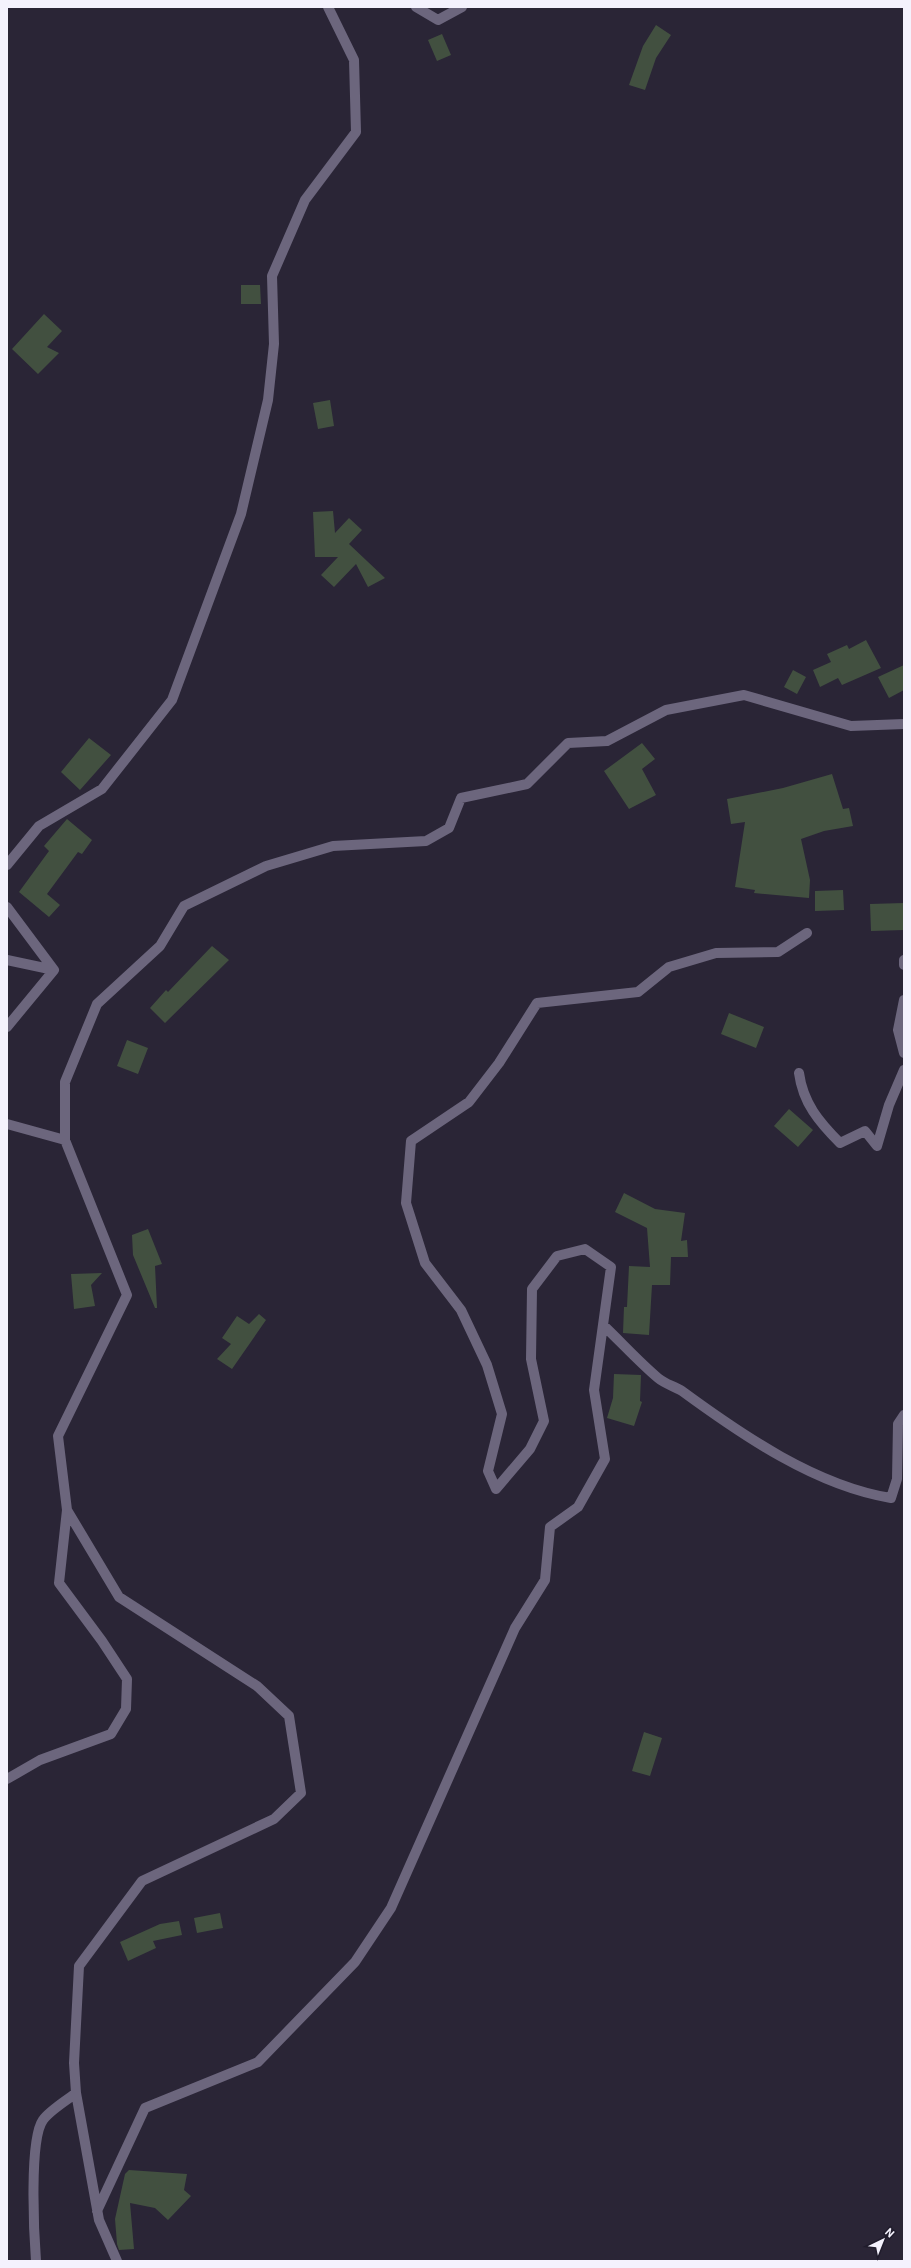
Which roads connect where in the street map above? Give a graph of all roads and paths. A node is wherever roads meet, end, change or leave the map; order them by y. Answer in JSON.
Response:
{"nodes":[{"id":1,"x":328,"y":7,"type":"edge"},
{"id":2,"x":416,"y":7,"type":"edge"},
{"id":3,"x":462,"y":7,"type":"edge"},
{"id":4,"x":904,"y":724,"type":"edge"},
{"id":5,"x":7,"y":865,"type":"edge"},
{"id":6,"x":7,"y":907,"type":"edge"},
{"id":7,"x":808,"y":933,"type":"dead end"},
{"id":8,"x":7,"y":960,"type":"edge"},
{"id":9,"x":904,"y":960,"type":"edge"},
{"id":10,"x":904,"y":966,"type":"edge"},
{"id":11,"x":54,"y":970,"type":"junction"},
{"id":12,"x":904,"y":1000,"type":"edge"},
{"id":13,"x":7,"y":1027,"type":"edge"},
{"id":14,"x":904,"y":1053,"type":"edge"},
{"id":15,"x":904,"y":1070,"type":"edge"},
{"id":16,"x":799,"y":1073,"type":"dead end"},
{"id":17,"x":7,"y":1124,"type":"edge"},
{"id":18,"x":65,"y":1140,"type":"junction"},
{"id":19,"x":603,"y":1325,"type":"junction"},
{"id":20,"x":904,"y":1415,"type":"edge"},
{"id":21,"x":67,"y":1510,"type":"junction"},
{"id":22,"x":7,"y":1779,"type":"edge"},
{"id":23,"x":76,"y":2093,"type":"junction"},
{"id":24,"x":97,"y":2211,"type":"junction"},
{"id":25,"x":36,"y":2261,"type":"edge"},
{"id":26,"x":117,"y":2261,"type":"edge"}],
"edges":[{"from":1,"to":5,"type":"street"},
{"from":2,"to":3,"type":"street"},
{"from":4,"to":18,"type":"street"},
{"from":6,"to":11,"type":"street"},
{"from":7,"to":19,"type":"street"},
{"from":8,"to":11,"type":"street"},
{"from":9,"to":10,"type":"street"},
{"from":11,"to":13,"type":"street"},
{"from":12,"to":14,"type":"street"},
{"from":15,"to":16,"type":"street"},
{"from":17,"to":18,"type":"street"},
{"from":18,"to":21,"type":"street"},
{"from":19,"to":20,"type":"street"},
{"from":19,"to":24,"type":"street"},
{"from":21,"to":22,"type":"street"},
{"from":21,"to":23,"type":"street"},
{"from":23,"to":24,"type":"street"},
{"from":23,"to":25,"type":"street"},
{"from":24,"to":26,"type":"street"}]}
